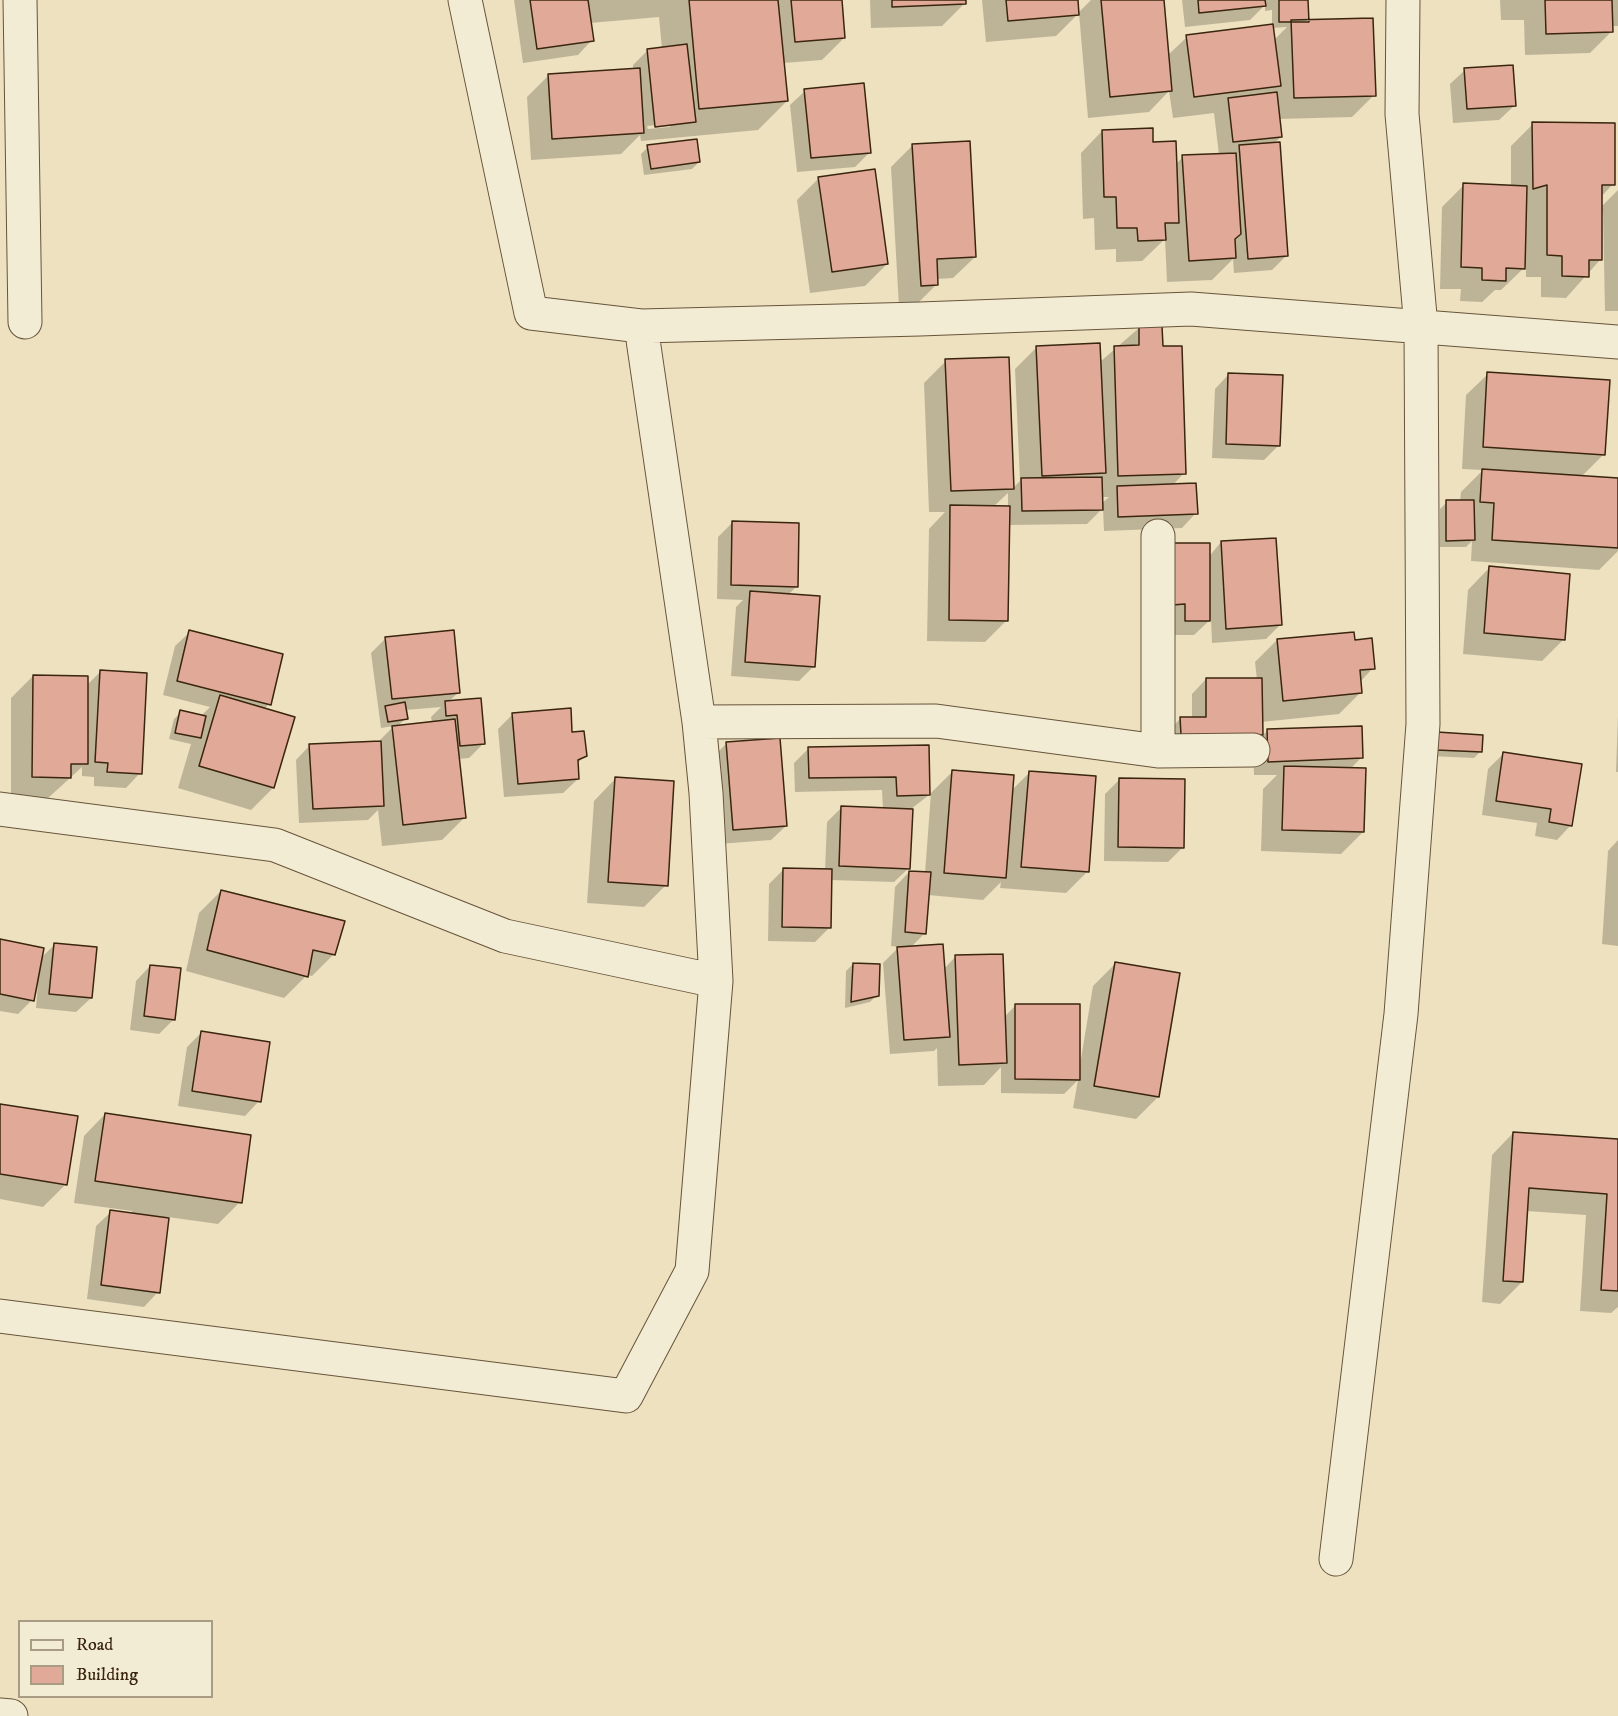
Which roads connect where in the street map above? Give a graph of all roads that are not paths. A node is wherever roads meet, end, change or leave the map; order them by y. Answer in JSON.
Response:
{"nodes":[{"id":1,"x":20,"y":0,"type":"edge"},
{"id":2,"x":465,"y":0,"type":"edge"},
{"id":3,"x":1402,"y":0,"type":"edge"},
{"id":4,"x":25,"y":322,"type":"dead end"},
{"id":5,"x":641,"y":326,"type":"junction"},
{"id":6,"x":1421,"y":327,"type":"junction"},
{"id":7,"x":1618,"y":342,"type":"edge"},
{"id":8,"x":1158,"y":536,"type":"dead end"},
{"id":9,"x":699,"y":722,"type":"junction"},
{"id":10,"x":1254,"y":750,"type":"dead end"},
{"id":11,"x":1158,"y":751,"type":"junction"},
{"id":12,"x":0,"y":809,"type":"edge"},
{"id":13,"x":717,"y":981,"type":"junction"},
{"id":14,"x":0,"y":1316,"type":"edge"},
{"id":15,"x":1336,"y":1559,"type":"dead end"},
{"id":16,"x":0,"y":1714,"type":"edge"},
{"id":17,"x":11,"y":1716,"type":"edge"}],
"edges":[{"from":1,"to":4,"type":"street"},
{"from":2,"to":5,"type":"street"},
{"from":3,"to":6,"type":"street"},
{"from":5,"to":6,"type":"street"},
{"from":5,"to":9,"type":"street"},
{"from":6,"to":7,"type":"street"},
{"from":6,"to":15,"type":"street"},
{"from":8,"to":11,"type":"street"},
{"from":9,"to":11,"type":"street"},
{"from":9,"to":13,"type":"street"},
{"from":10,"to":11,"type":"street"},
{"from":12,"to":13,"type":"street"},
{"from":13,"to":14,"type":"street"},
{"from":16,"to":17,"type":"street"}]}
